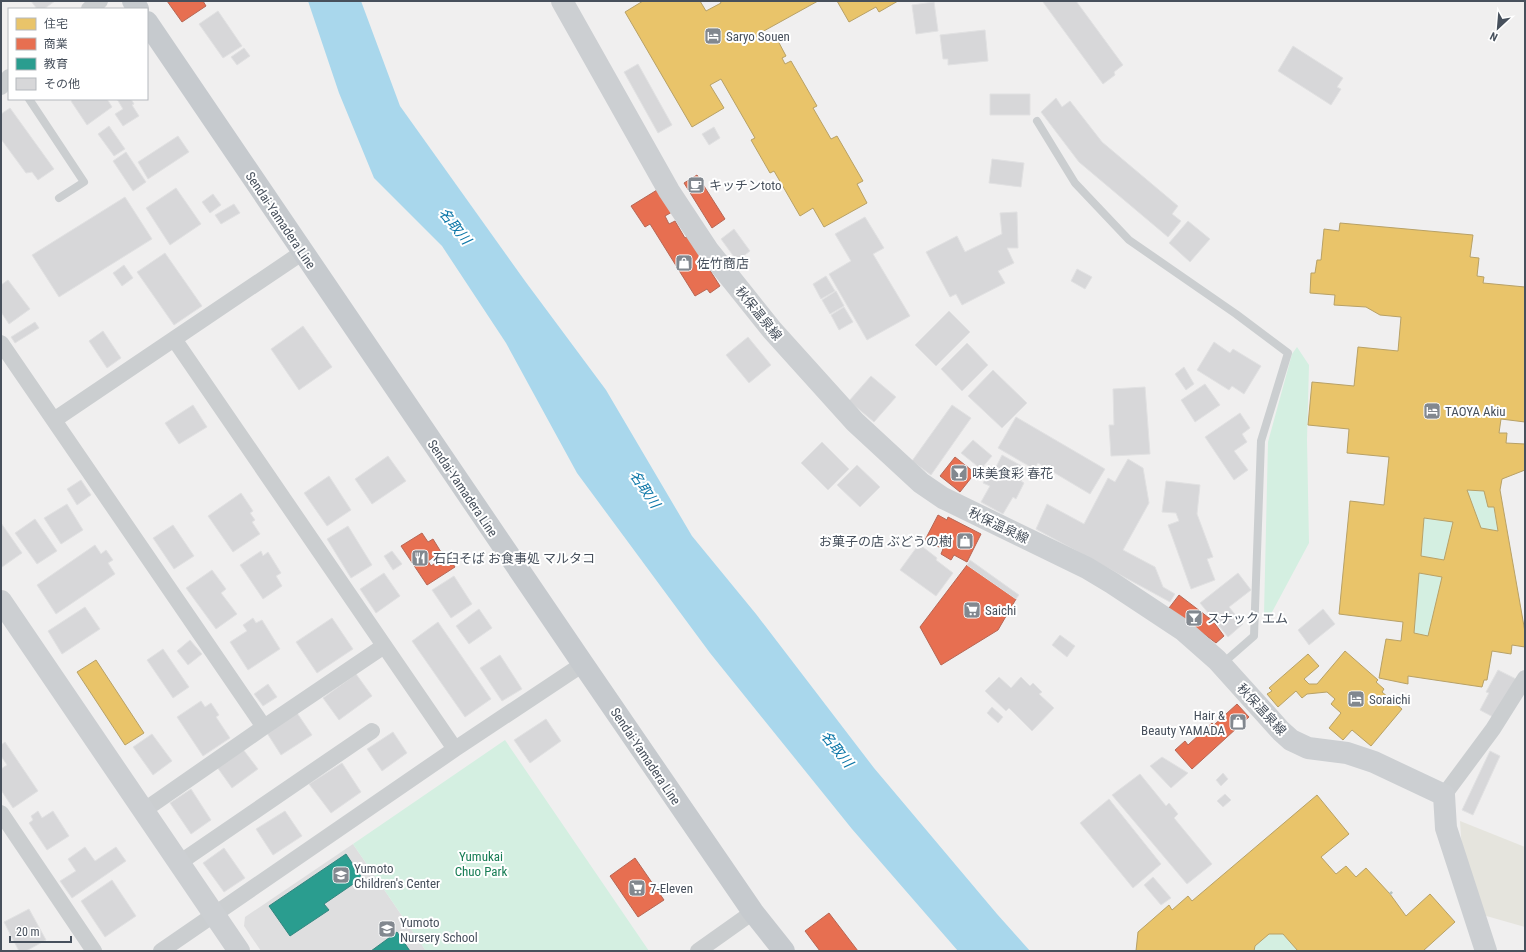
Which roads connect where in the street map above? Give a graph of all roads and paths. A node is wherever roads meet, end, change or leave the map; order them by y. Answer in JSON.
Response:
{"nodes":[{"id":1,"x":100,"y":1,"type":"edge"},
{"id":2,"x":562,"y":1,"type":"edge"},
{"id":3,"x":90,"y":8,"type":"edge"},
{"id":4,"x":148,"y":23,"type":"edge"},
{"id":5,"x":8,"y":78,"type":"edge"},
{"id":6,"x":1,"y":87,"type":"edge"},
{"id":7,"x":30,"y":100,"type":"edge"},
{"id":8,"x":1037,"y":121,"type":"dead end"},
{"id":9,"x":59,"y":198,"type":"dead end"},
{"id":10,"x":303,"y":252,"type":"junction"},
{"id":11,"x":174,"y":340,"type":"junction"},
{"id":12,"x":1,"y":343,"type":"edge"},
{"id":13,"x":54,"y":420,"type":"junction"},
{"id":14,"x":1,"y":601,"type":"edge"},
{"id":15,"x":384,"y":646,"type":"junction"},
{"id":16,"x":583,"y":664,"type":"junction"},
{"id":17,"x":1222,"y":665,"type":"junction"},
{"id":18,"x":1525,"y":678,"type":"edge"},
{"id":19,"x":264,"y":727,"type":"junction"},
{"id":20,"x":372,"y":731,"type":"dead end"},
{"id":21,"x":455,"y":749,"type":"junction"},
{"id":22,"x":1444,"y":795,"type":"junction"},
{"id":23,"x":143,"y":811,"type":"junction"},
{"id":24,"x":1,"y":813,"type":"edge"},
{"id":25,"x":179,"y":863,"type":"junction"},
{"id":26,"x":1393,"y":891,"type":"dead end"},
{"id":27,"x":1390,"y":894,"type":"dead end"},
{"id":28,"x":753,"y":912,"type":"junction"},
{"id":29,"x":215,"y":915,"type":"junction"},
{"id":30,"x":94,"y":951,"type":"edge"},
{"id":31,"x":161,"y":951,"type":"edge"},
{"id":32,"x":239,"y":951,"type":"edge"},
{"id":33,"x":698,"y":951,"type":"edge"},
{"id":34,"x":784,"y":951,"type":"edge"},
{"id":35,"x":1486,"y":951,"type":"edge"}],
"edges":[{"from":1,"to":3,"type":"street"},
{"from":2,"to":17,"type":"main road","name":"秋保温泉線"},
{"from":4,"to":10,"type":"main road","name":"Sendai-Yamadera Line"},
{"from":5,"to":6,"type":"street"},
{"from":7,"to":9,"type":"lane"},
{"from":8,"to":17,"type":"lane"},
{"from":10,"to":11,"type":"street"},
{"from":10,"to":16,"type":"main road","name":"Sendai-Yamadera Line"},
{"from":11,"to":13,"type":"street"},
{"from":11,"to":15,"type":"street"},
{"from":12,"to":13,"type":"street"},
{"from":13,"to":19,"type":"street"},
{"from":14,"to":23,"type":"main road"},
{"from":15,"to":19,"type":"street"},
{"from":15,"to":21,"type":"street"},
{"from":16,"to":21,"type":"street"},
{"from":16,"to":28,"type":"main road","name":"Sendai-Yamadera Line"},
{"from":17,"to":22,"type":"main road","name":"秋保温泉線"},
{"from":18,"to":22,"type":"street"},
{"from":19,"to":23,"type":"street"},
{"from":20,"to":25,"type":"street"},
{"from":21,"to":29,"type":"street"},
{"from":22,"to":35,"type":"main road"},
{"from":23,"to":25,"type":"main road"},
{"from":24,"to":30,"type":"street"},
{"from":25,"to":29,"type":"main road"},
{"from":26,"to":27,"type":"path"},
{"from":28,"to":33,"type":"street"},
{"from":28,"to":34,"type":"main road","name":"Sendai-Yamadera Line"},
{"from":29,"to":31,"type":"street"},
{"from":29,"to":32,"type":"main road"}]}
